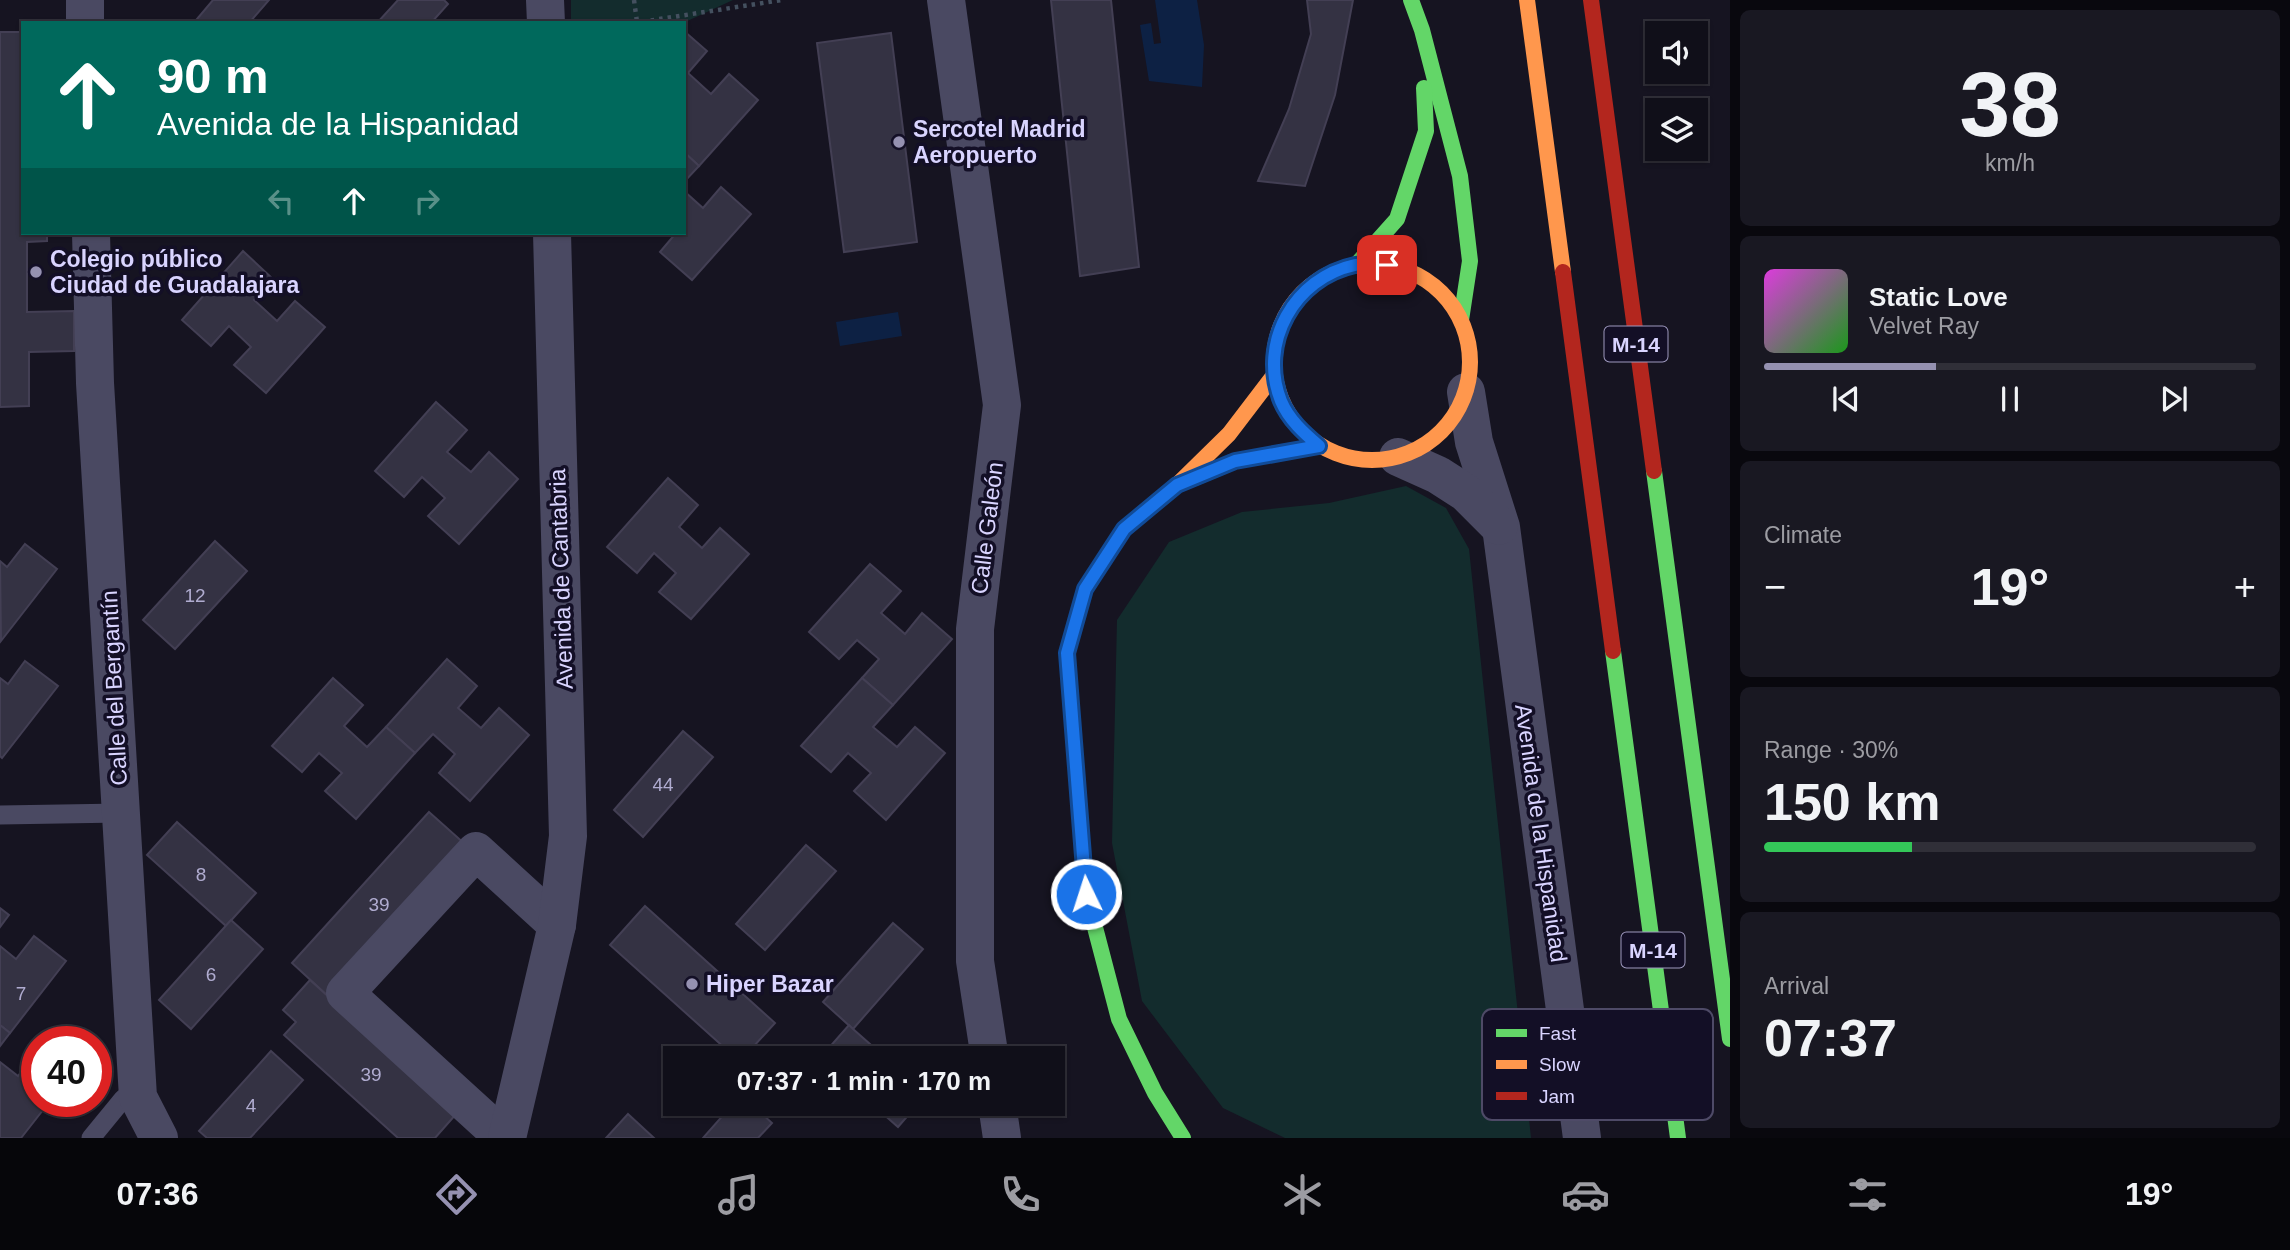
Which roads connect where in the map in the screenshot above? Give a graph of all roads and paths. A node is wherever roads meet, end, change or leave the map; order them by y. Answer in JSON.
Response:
{"nodes":[{"id":1,"x":85,"y":0,"type":"edge"},
{"id":2,"x":545,"y":0,"type":"edge"},
{"id":3,"x":634,"y":0,"type":"edge"},
{"id":4,"x":782,"y":0,"type":"edge"},
{"id":5,"x":946,"y":0,"type":"edge"},
{"id":6,"x":1411,"y":0,"type":"edge"},
{"id":7,"x":1527,"y":0,"type":"edge"},
{"id":8,"x":1591,"y":0,"type":"edge"},
{"id":9,"x":85,"y":21,"type":"edge"},
{"id":10,"x":546,"y":21,"type":"edge"},
{"id":11,"x":635,"y":21,"type":"edge"},
{"id":12,"x":648,"y":21,"type":"edge"},
{"id":13,"x":1422,"y":30,"type":"junction"},
{"id":14,"x":91,"y":235,"type":"edge"},
{"id":15,"x":552,"y":235,"type":"edge"},
{"id":16,"x":1356,"y":265,"type":"junction"},
{"id":17,"x":1461,"y":320,"type":"junction"},
{"id":18,"x":1274,"y":375,"type":"junction"},
{"id":19,"x":1466,"y":392,"type":"junction"},
{"id":20,"x":1319,"y":446,"type":"junction"},
{"id":21,"x":1398,"y":457,"type":"junction"},
{"id":22,"x":1177,"y":485,"type":"junction"},
{"id":23,"x":1501,"y":527,"type":"junction"},
{"id":24,"x":121,"y":813,"type":"junction"},
{"id":25,"x":0,"y":815,"type":"edge"},
{"id":26,"x":557,"y":925,"type":"junction"},
{"id":27,"x":1565,"y":1009,"type":"edge"},
{"id":28,"x":1661,"y":1009,"type":"edge"},
{"id":29,"x":1730,"y":1039,"type":"edge"},
{"id":30,"x":988,"y":1046,"type":"edge"},
{"id":31,"x":1155,"y":1093,"type":"junction"},
{"id":32,"x":138,"y":1097,"type":"junction"},
{"id":33,"x":999,"y":1116,"type":"edge"},
{"id":34,"x":1580,"y":1120,"type":"edge"},
{"id":35,"x":1676,"y":1120,"type":"edge"},
{"id":36,"x":1197,"y":1128,"type":"dead end"},
{"id":37,"x":91,"y":1138,"type":"edge"},
{"id":38,"x":159,"y":1138,"type":"edge"},
{"id":39,"x":506,"y":1138,"type":"edge"},
{"id":40,"x":1002,"y":1138,"type":"edge"},
{"id":41,"x":1183,"y":1138,"type":"edge"},
{"id":42,"x":1582,"y":1138,"type":"edge"},
{"id":43,"x":1678,"y":1138,"type":"edge"}],
"edges":[{"from":1,"to":9,"type":"street"},
{"from":2,"to":10,"type":"street"},
{"from":3,"to":11,"type":"path"},
{"from":4,"to":12,"type":"path"},
{"from":5,"to":30,"type":"street","name":"Calle Galeón"},
{"from":6,"to":13,"type":"main road"},
{"from":7,"to":28,"type":"main road","number":"M-14"},
{"from":8,"to":29,"type":"main road","number":"M-14"},
{"from":13,"to":16,"type":"main road"},
{"from":13,"to":17,"type":"main road"},
{"from":14,"to":24,"type":"street","name":"Calle del Bergantín"},
{"from":15,"to":26,"type":"street","name":"Avenida de Cantabria"},
{"from":16,"to":17,"type":"main road"},
{"from":16,"to":18,"type":"main road"},
{"from":17,"to":19,"type":"main road"},
{"from":18,"to":20,"type":"main road"},
{"from":18,"to":22,"type":"main road"},
{"from":19,"to":21,"type":"main road"},
{"from":19,"to":23,"type":"street","name":"Avenida de la Hispanidad"},
{"from":20,"to":21,"type":"main road"},
{"from":20,"to":22,"type":"main road"},
{"from":21,"to":23,"type":"street"},
{"from":22,"to":31,"type":"main road"},
{"from":23,"to":27,"type":"street","name":"Avenida de la Hispanidad"},
{"from":24,"to":25,"type":"lane"},
{"from":24,"to":32,"type":"street","name":"Calle del Bergantín"},
{"from":26,"to":39,"type":"street","name":"Avenida de Cantabria"},
{"from":26,"to":39,"type":"street","name":"Avenida de Cantabria"},
{"from":31,"to":36,"type":"main road"},
{"from":31,"to":41,"type":"main road"},
{"from":32,"to":37,"type":"lane"},
{"from":32,"to":38,"type":"street","name":"Calle del Bergantín"},
{"from":33,"to":40,"type":"street"},
{"from":34,"to":42,"type":"street","name":"Avenida de la Hispanidad"},
{"from":35,"to":43,"type":"main road","number":"M-14"}]}
